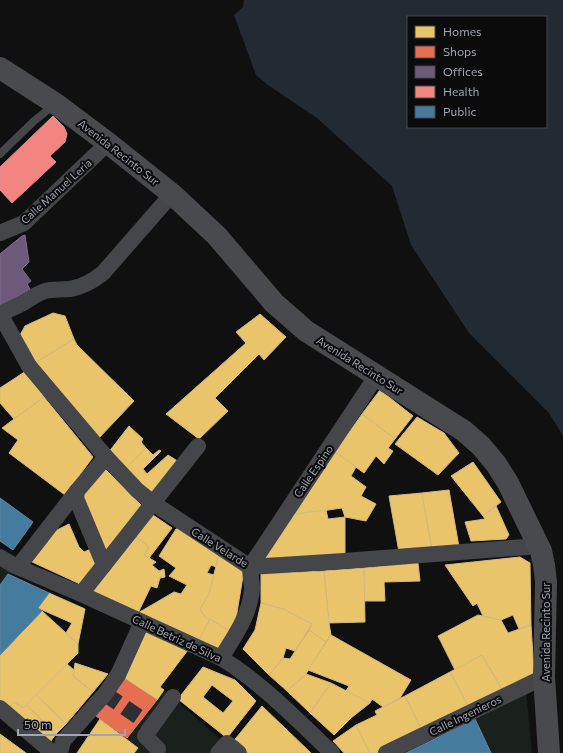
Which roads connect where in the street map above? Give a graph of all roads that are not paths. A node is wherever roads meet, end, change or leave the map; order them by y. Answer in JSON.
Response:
{"nodes":[{"id":1,"x":0,"y":68,"type":"edge"},
{"id":2,"x":56,"y":104,"type":"junction"},
{"id":3,"x":108,"y":143,"type":"junction"},
{"id":4,"x":0,"y":154,"type":"edge"},
{"id":5,"x":172,"y":194,"type":"junction"},
{"id":6,"x":0,"y":234,"type":"edge"},
{"id":7,"x":0,"y":314,"type":"edge"},
{"id":8,"x":377,"y":375,"type":"junction"},
{"id":9,"x":198,"y":446,"type":"dead end"},
{"id":10,"x":106,"y":457,"type":"junction"},
{"id":11,"x":77,"y":491,"type":"junction"},
{"id":12,"x":153,"y":503,"type":"junction"},
{"id":13,"x":539,"y":546,"type":"junction"},
{"id":14,"x":0,"y":557,"type":"edge"},
{"id":15,"x":104,"y":565,"type":"junction"},
{"id":16,"x":18,"y":567,"type":"junction"},
{"id":17,"x":250,"y":567,"type":"junction"},
{"id":18,"x":81,"y":594,"type":"junction"},
{"id":19,"x":142,"y":622,"type":"junction"},
{"id":20,"x":221,"y":658,"type":"junction"},
{"id":21,"x":544,"y":677,"type":"junction"},
{"id":22,"x":173,"y":697,"type":"dead end"},
{"id":23,"x":0,"y":708,"type":"edge"},
{"id":24,"x":159,"y":752,"type":"edge"},
{"id":25,"x":53,"y":753,"type":"edge"},
{"id":26,"x":60,"y":753,"type":"edge"},
{"id":27,"x":332,"y":753,"type":"edge"},
{"id":28,"x":386,"y":753,"type":"edge"},
{"id":29,"x":549,"y":753,"type":"edge"}],
"edges":[{"from":1,"to":2,"type":"main road","name":"Avenida Recinto Sur"},
{"from":2,"to":3,"type":"main road","name":"Avenida Recinto Sur"},
{"from":2,"to":4,"type":"lane"},
{"from":3,"to":5,"type":"main road","name":"Avenida Recinto Sur"},
{"from":3,"to":6,"type":"street","name":"Calle Manuel Leria"},
{"from":5,"to":7,"type":"street"},
{"from":5,"to":8,"type":"main road","name":"Avenida Recinto Sur"},
{"from":7,"to":10,"type":"street","name":"Calle Velarde"},
{"from":8,"to":13,"type":"main road","name":"Avenida Recinto Sur"},
{"from":8,"to":17,"type":"street","name":"Calle Espino"},
{"from":9,"to":12,"type":"street"},
{"from":10,"to":11,"type":"street"},
{"from":10,"to":12,"type":"street","name":"Calle Velarde"},
{"from":11,"to":15,"type":"street"},
{"from":11,"to":16,"type":"street"},
{"from":12,"to":15,"type":"street"},
{"from":12,"to":17,"type":"street","name":"Calle Velarde"},
{"from":13,"to":17,"type":"street","name":"Calle Velarde"},
{"from":13,"to":21,"type":"main road","name":"Avenida Recinto Sur"},
{"from":14,"to":16,"type":"street","name":"Calle Betriz de Silva"},
{"from":15,"to":18,"type":"street"},
{"from":16,"to":18,"type":"street","name":"Calle Betriz de Silva"},
{"from":17,"to":20,"type":"street"},
{"from":18,"to":19,"type":"street","name":"Calle Betriz de Silva"},
{"from":19,"to":20,"type":"street","name":"Calle Betriz de Silva"},
{"from":19,"to":26,"type":"street"},
{"from":20,"to":27,"type":"street","name":"Calle Betriz de Silva"},
{"from":21,"to":28,"type":"street","name":"Calle Ingenieros"},
{"from":21,"to":29,"type":"main road","name":"Avenida Recinto Sur"},
{"from":22,"to":24,"type":"street"},
{"from":23,"to":25,"type":"street"}]}
